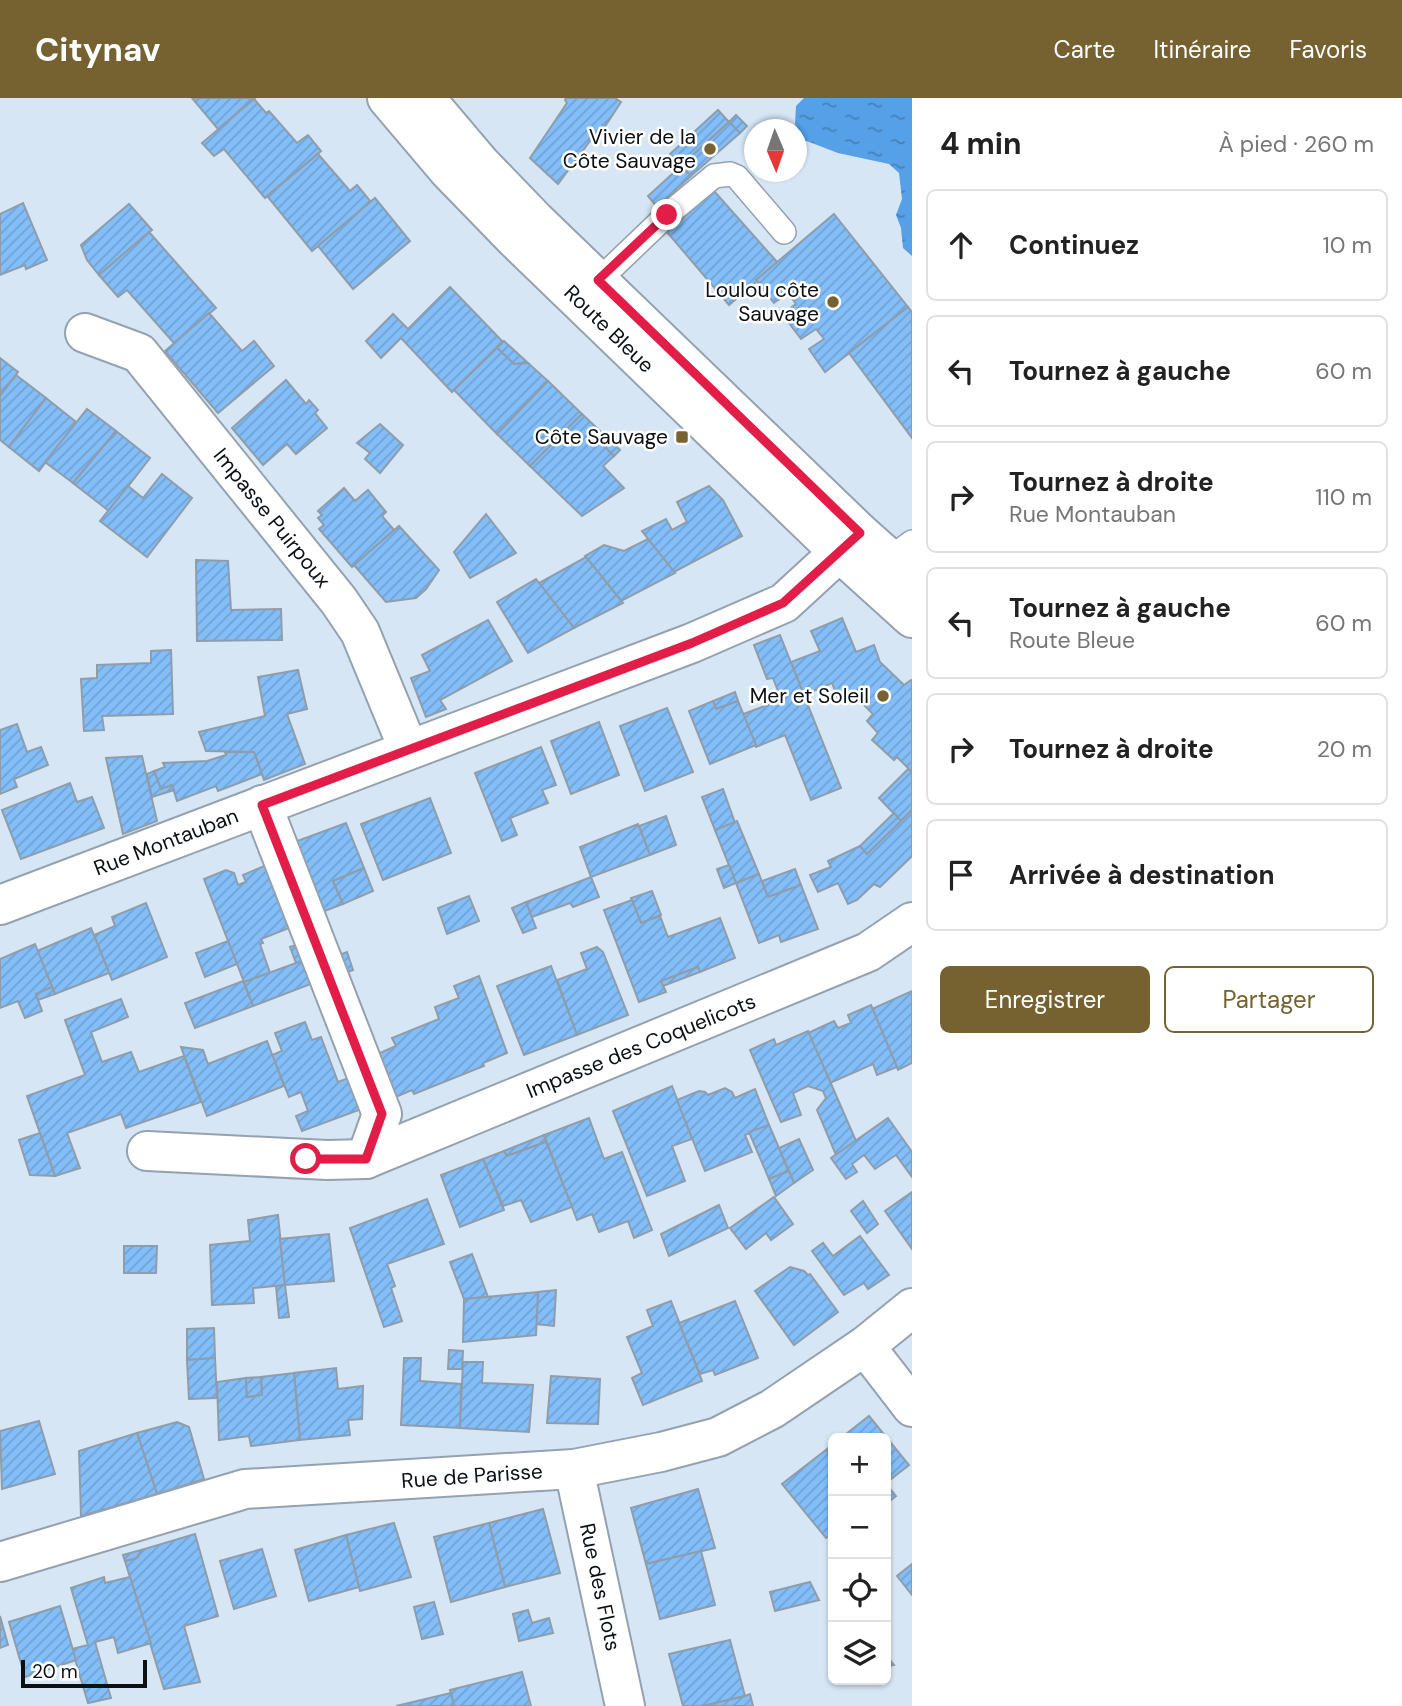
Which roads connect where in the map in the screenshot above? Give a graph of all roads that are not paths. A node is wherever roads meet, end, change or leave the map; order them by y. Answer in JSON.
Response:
{"nodes":[{"id":1,"x":387,"y":98,"type":"edge"},
{"id":2,"x":425,"y":98,"type":"edge"},
{"id":3,"x":784,"y":232,"type":"dead end"},
{"id":4,"x":598,"y":280,"type":"junction"},
{"id":5,"x":85,"y":333,"type":"dead end"},
{"id":6,"x":850,"y":542,"type":"junction"},
{"id":7,"x":904,"y":560,"type":"edge"},
{"id":8,"x":912,"y":618,"type":"edge"},
{"id":9,"x":408,"y":748,"type":"junction"},
{"id":10,"x":262,"y":805,"type":"junction"},
{"id":11,"x":0,"y":905,"type":"edge"},
{"id":12,"x":912,"y":922,"type":"edge"},
{"id":13,"x":147,"y":1151,"type":"dead end"},
{"id":14,"x":366,"y":1159,"type":"junction"},
{"id":15,"x":912,"y":1308,"type":"edge"},
{"id":16,"x":865,"y":1346,"type":"junction"},
{"id":17,"x":912,"y":1406,"type":"edge"},
{"id":18,"x":574,"y":1469,"type":"junction"},
{"id":19,"x":0,"y":1562,"type":"edge"},
{"id":20,"x":625,"y":1706,"type":"edge"}],
"edges":[{"from":1,"to":6,"type":"street","name":"Route Bleue"},
{"from":2,"to":4,"type":"street","name":"Route Bleue"},
{"from":3,"to":4,"type":"lane"},
{"from":4,"to":6,"type":"street","name":"Route Bleue"},
{"from":5,"to":9,"type":"street","name":"Impasse Puirpoux"},
{"from":6,"to":7,"type":"street"},
{"from":6,"to":8,"type":"street"},
{"from":6,"to":9,"type":"street","name":"Rue Montauban"},
{"from":9,"to":10,"type":"street","name":"Rue Montauban"},
{"from":10,"to":11,"type":"street","name":"Rue Montauban"},
{"from":10,"to":14,"type":"street"},
{"from":12,"to":14,"type":"street","name":"Impasse des Coquelicots"},
{"from":13,"to":14,"type":"street"},
{"from":15,"to":16,"type":"street","name":"Rue de Parisse"},
{"from":16,"to":17,"type":"street"},
{"from":16,"to":18,"type":"street","name":"Rue de Parisse"},
{"from":18,"to":19,"type":"street","name":"Rue de Parisse"},
{"from":18,"to":20,"type":"street","name":"Rue des Flots"}]}
